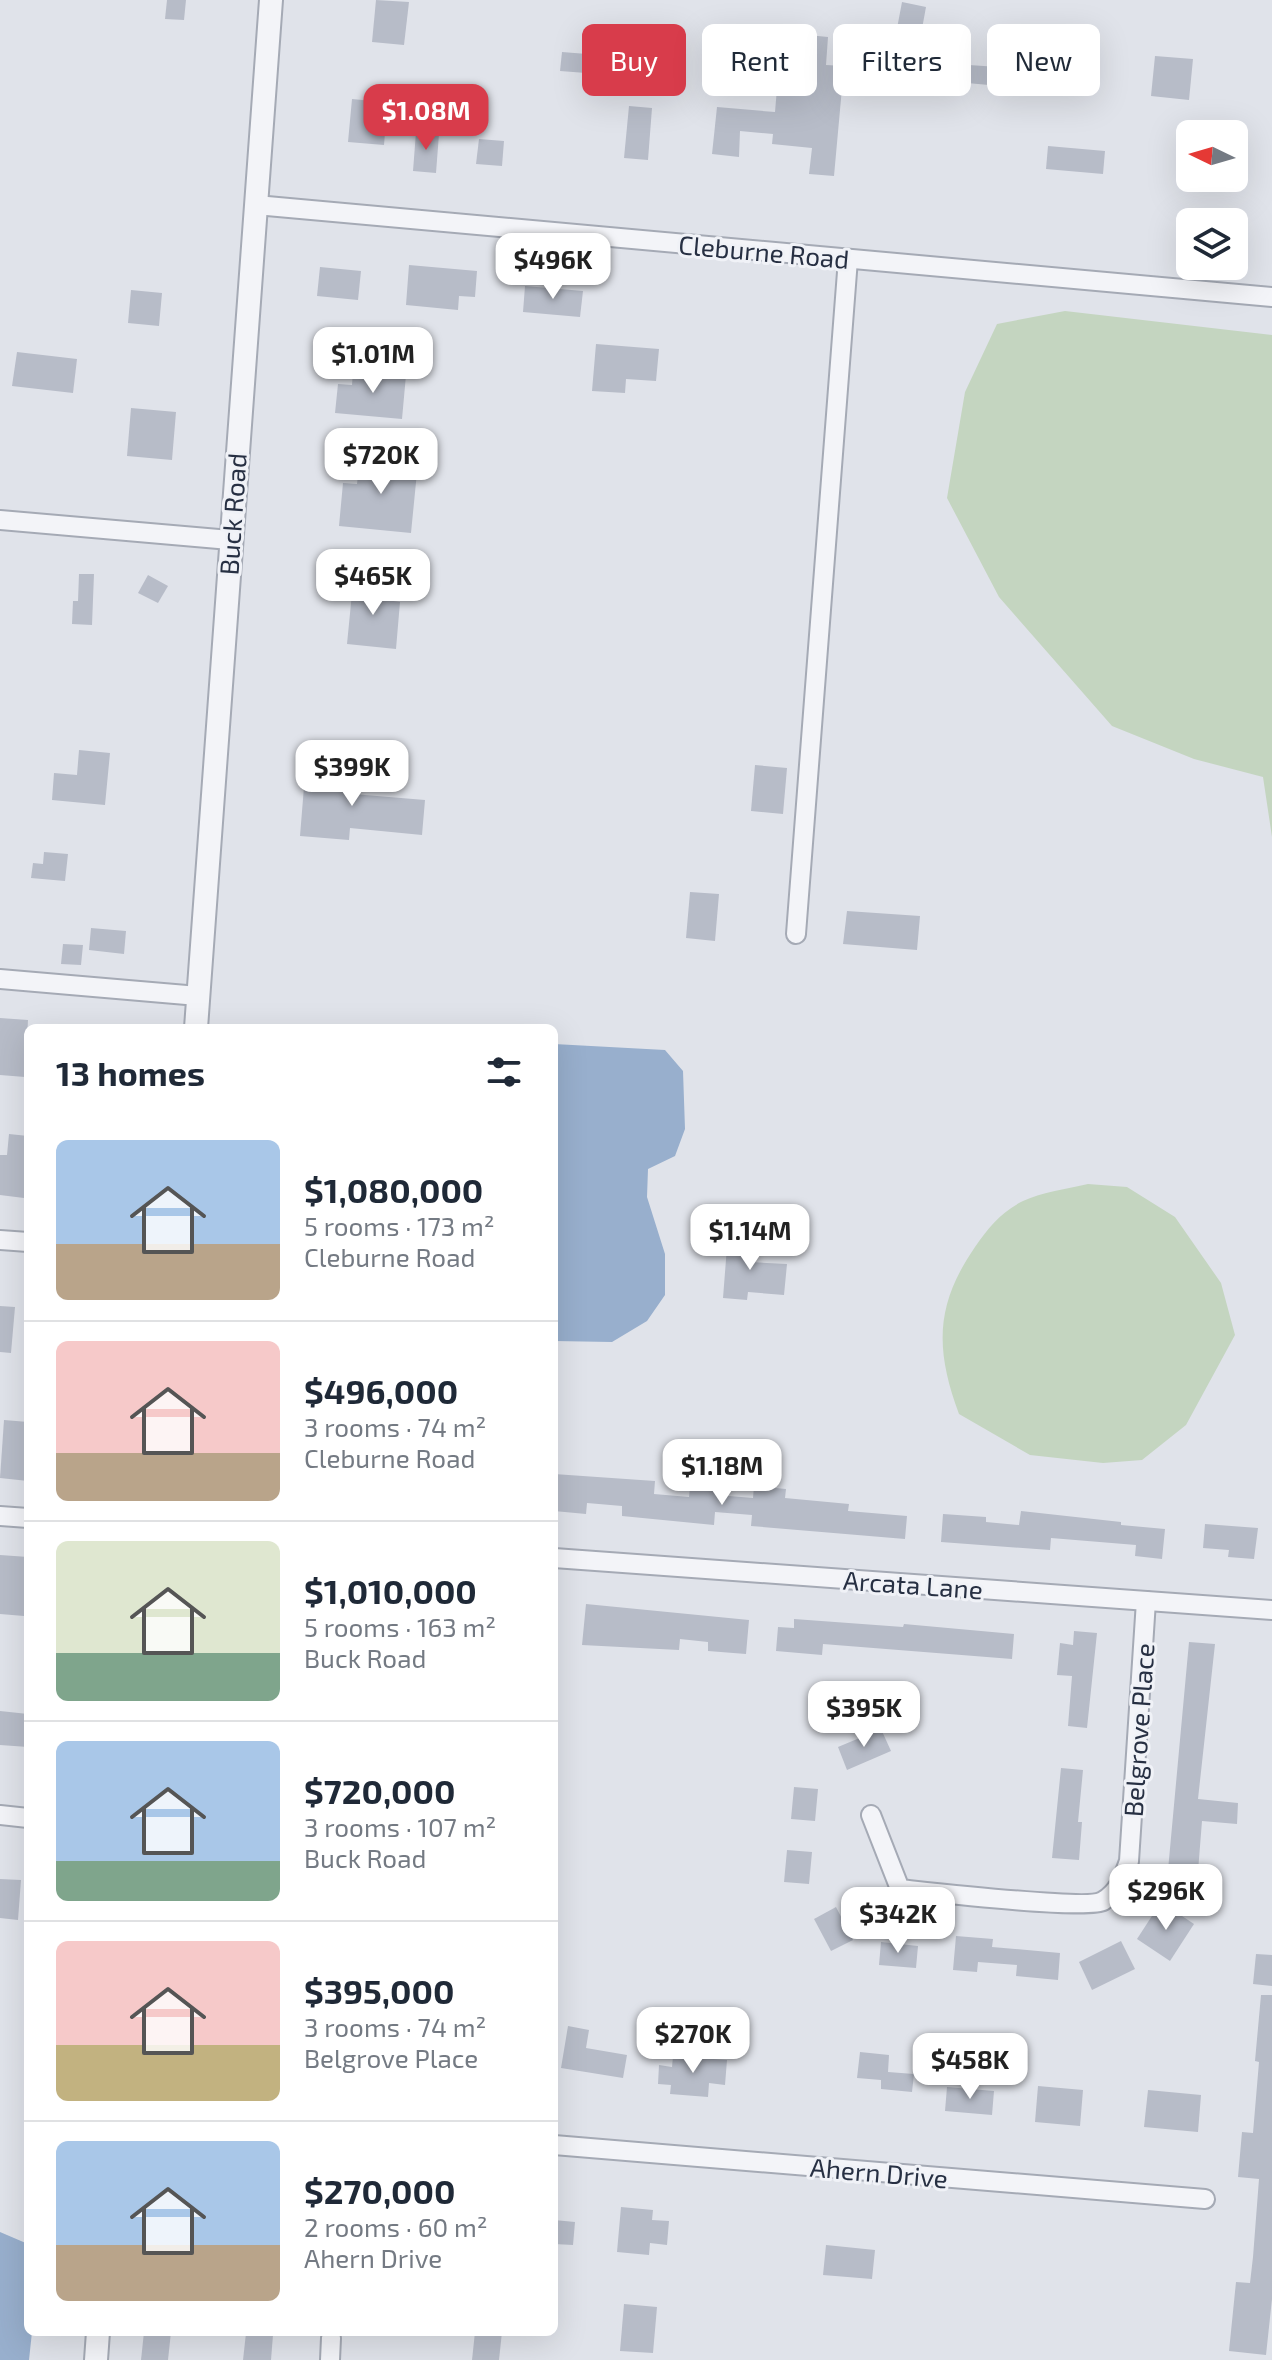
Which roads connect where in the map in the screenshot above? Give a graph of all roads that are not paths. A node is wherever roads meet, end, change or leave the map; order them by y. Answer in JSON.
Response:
{"nodes":[{"id":1,"x":271,"y":0,"type":"edge"},
{"id":2,"x":256,"y":205,"type":"junction"},
{"id":3,"x":848,"y":259,"type":"junction"},
{"id":4,"x":1272,"y":297,"type":"edge"},
{"id":5,"x":0,"y":520,"type":"edge"},
{"id":6,"x":230,"y":540,"type":"junction"},
{"id":7,"x":796,"y":934,"type":"dead end"},
{"id":8,"x":0,"y":979,"type":"edge"},
{"id":9,"x":198,"y":996,"type":"junction"},
{"id":10,"x":196,"y":1024,"type":"edge"},
{"id":11,"x":0,"y":1240,"type":"edge"},
{"id":12,"x":24,"y":1242,"type":"edge"},
{"id":13,"x":0,"y":1516,"type":"edge"},
{"id":14,"x":24,"y":1518,"type":"edge"},
{"id":15,"x":558,"y":1558,"type":"edge"},
{"id":16,"x":1146,"y":1601,"type":"junction"},
{"id":17,"x":1272,"y":1610,"type":"edge"},
{"id":18,"x":0,"y":1815,"type":"edge"},
{"id":19,"x":871,"y":1815,"type":"dead end"},
{"id":20,"x":24,"y":1818,"type":"edge"},
{"id":21,"x":558,"y":2145,"type":"edge"},
{"id":22,"x":1205,"y":2199,"type":"dead end"},
{"id":23,"x":98,"y":2336,"type":"edge"},
{"id":24,"x":331,"y":2338,"type":"dead end"},
{"id":25,"x":96,"y":2360,"type":"edge"},
{"id":26,"x":330,"y":2360,"type":"edge"}],
"edges":[{"from":1,"to":2,"type":"street","name":"Buck Road"},
{"from":2,"to":3,"type":"street","name":"Cleburne Road"},
{"from":2,"to":6,"type":"street","name":"Buck Road"},
{"from":3,"to":4,"type":"street","name":"Cleburne Road"},
{"from":3,"to":7,"type":"street"},
{"from":5,"to":6,"type":"street"},
{"from":6,"to":9,"type":"street","name":"Buck Road"},
{"from":8,"to":9,"type":"street"},
{"from":9,"to":10,"type":"street","name":"Buck Road"},
{"from":11,"to":12,"type":"street"},
{"from":13,"to":14,"type":"street"},
{"from":15,"to":16,"type":"street","name":"Arcata Lane"},
{"from":16,"to":17,"type":"street","name":"Arcata Lane"},
{"from":16,"to":19,"type":"street","name":"Belgrove Place"},
{"from":18,"to":20,"type":"street"},
{"from":21,"to":22,"type":"street","name":"Ahern Drive"},
{"from":23,"to":25,"type":"street"},
{"from":24,"to":26,"type":"street"}]}
